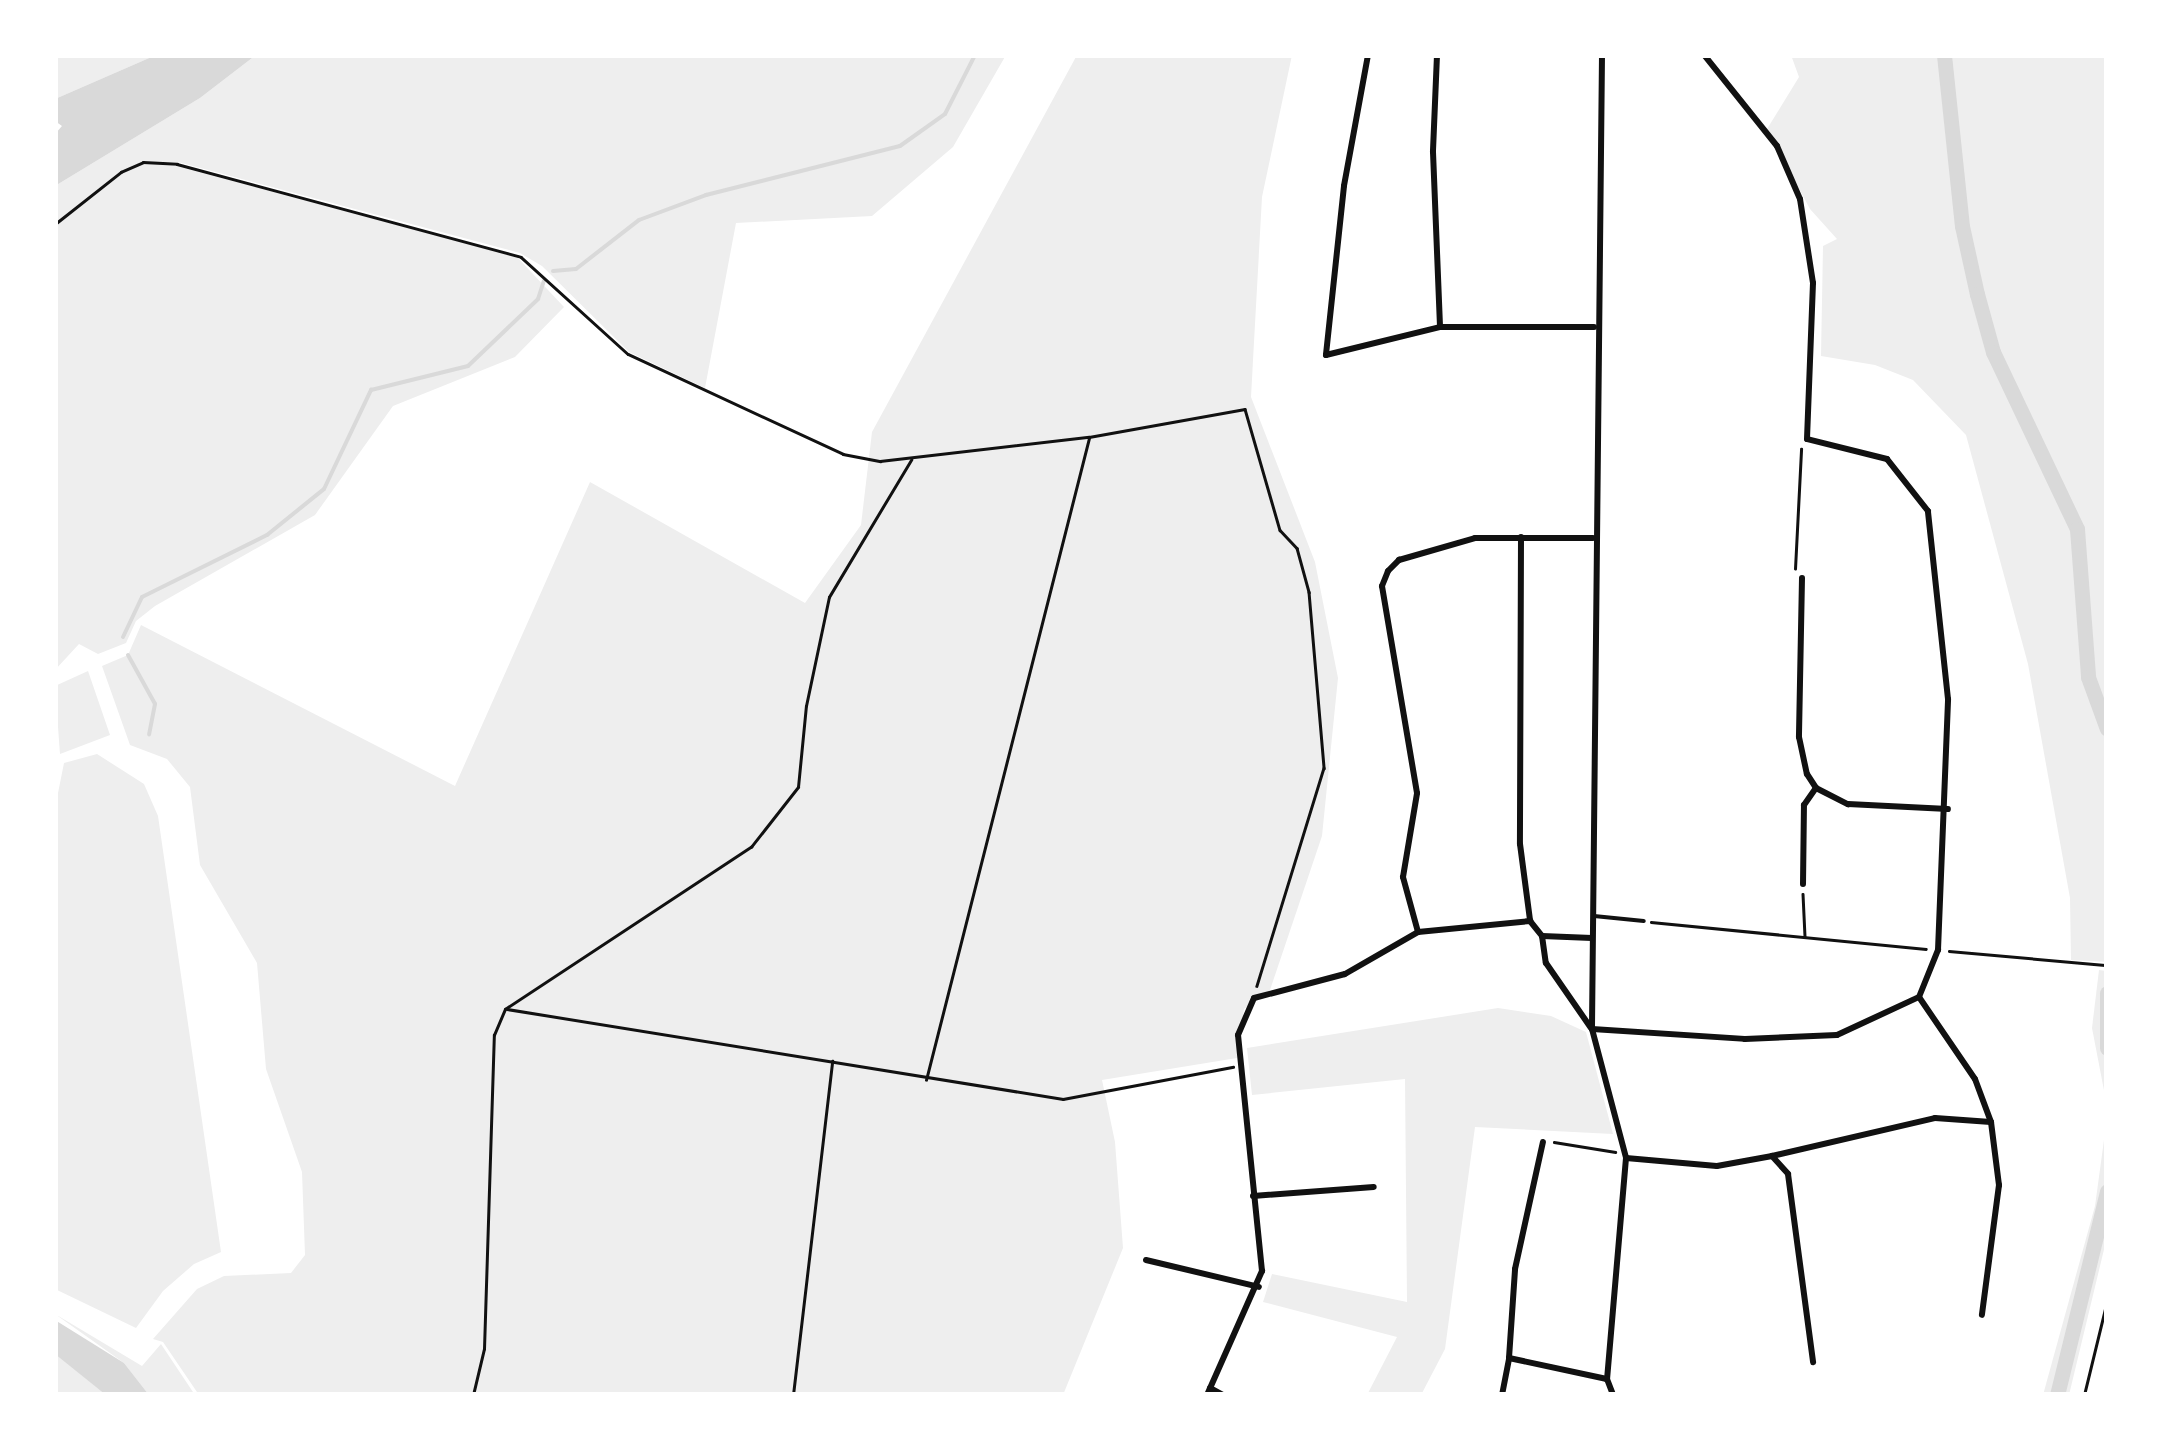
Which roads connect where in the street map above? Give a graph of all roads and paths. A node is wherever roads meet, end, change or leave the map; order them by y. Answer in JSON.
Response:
{"nodes":[{"id":1,"x":1368,"y":55,"type":"edge"},
{"id":2,"x":1437,"y":55,"type":"edge"},
{"id":3,"x":1602,"y":55,"type":"edge"},
{"id":4,"x":1704,"y":55,"type":"edge"},
{"id":5,"x":55,"y":224,"type":"edge"},
{"id":6,"x":1440,"y":327,"type":"junction"},
{"id":7,"x":1594,"y":327,"type":"junction"},
{"id":8,"x":1089,"y":436,"type":"junction"},
{"id":9,"x":1807,"y":439,"type":"junction"},
{"id":10,"x":913,"y":457,"type":"junction"},
{"id":11,"x":1521,"y":537,"type":"junction"},
{"id":12,"x":1593,"y":538,"type":"junction"},
{"id":13,"x":1802,"y":578,"type":"joint"},
{"id":14,"x":1816,"y":788,"type":"junction"},
{"id":15,"x":1948,"y":809,"type":"junction"},
{"id":16,"x":1803,"y":884,"type":"joint"},
{"id":17,"x":1592,"y":916,"type":"junction"},
{"id":18,"x":1530,"y":920,"type":"junction"},
{"id":19,"x":1644,"y":922,"type":"joint"},
{"id":20,"x":1418,"y":932,"type":"junction"},
{"id":21,"x":1542,"y":936,"type":"junction"},
{"id":22,"x":1592,"y":938,"type":"junction"},
{"id":23,"x":1804,"y":938,"type":"junction"},
{"id":24,"x":1938,"y":950,"type":"junction"},
{"id":25,"x":2107,"y":965,"type":"edge"},
{"id":26,"x":1920,"y":997,"type":"junction"},
{"id":27,"x":1254,"y":998,"type":"junction"},
{"id":28,"x":505,"y":1009,"type":"junction"},
{"id":29,"x":1592,"y":1029,"type":"junction"},
{"id":30,"x":832,"y":1059,"type":"junction"},
{"id":31,"x":1239,"y":1066,"type":"junction"},
{"id":32,"x":926,"y":1082,"type":"junction"},
{"id":33,"x":1992,"y":1122,"type":"junction"},
{"id":34,"x":1543,"y":1142,"type":"joint"},
{"id":35,"x":1772,"y":1156,"type":"junction"},
{"id":36,"x":1626,"y":1158,"type":"junction"},
{"id":37,"x":1374,"y":1187,"type":"dead end"},
{"id":38,"x":1253,"y":1196,"type":"junction"},
{"id":39,"x":1146,"y":1260,"type":"dead end"},
{"id":40,"x":1259,"y":1286,"type":"junction"},
{"id":41,"x":2107,"y":1301,"type":"edge"},
{"id":42,"x":1982,"y":1316,"type":"dead end"},
{"id":43,"x":1508,"y":1358,"type":"junction"},
{"id":44,"x":1813,"y":1362,"type":"dead end"},
{"id":45,"x":1608,"y":1379,"type":"junction"},
{"id":46,"x":1208,"y":1392,"type":"edge"},
{"id":47,"x":472,"y":1395,"type":"edge"},
{"id":48,"x":793,"y":1395,"type":"edge"},
{"id":49,"x":1224,"y":1395,"type":"edge"},
{"id":50,"x":1502,"y":1395,"type":"edge"},
{"id":51,"x":1613,"y":1395,"type":"edge"},
{"id":52,"x":2084,"y":1395,"type":"edge"}],
"edges":[{"from":1,"to":6,"type":"street"},
{"from":2,"to":6,"type":"street"},
{"from":3,"to":7,"type":"street"},
{"from":4,"to":9,"type":"street"},
{"from":5,"to":10,"type":"path"},
{"from":6,"to":7,"type":"street"},
{"from":7,"to":12,"type":"street"},
{"from":8,"to":10,"type":"path"},
{"from":8,"to":27,"type":"path"},
{"from":8,"to":32,"type":"path"},
{"from":9,"to":13,"type":"path"},
{"from":9,"to":15,"type":"street"},
{"from":10,"to":28,"type":"path"},
{"from":11,"to":12,"type":"street"},
{"from":11,"to":18,"type":"street"},
{"from":11,"to":20,"type":"street"},
{"from":12,"to":17,"type":"street"},
{"from":13,"to":14,"type":"street"},
{"from":14,"to":15,"type":"street"},
{"from":14,"to":16,"type":"street"},
{"from":15,"to":24,"type":"street"},
{"from":16,"to":23,"type":"path"},
{"from":17,"to":19,"type":"lane"},
{"from":17,"to":22,"type":"street"},
{"from":18,"to":20,"type":"street"},
{"from":18,"to":21,"type":"street"},
{"from":19,"to":23,"type":"path"},
{"from":20,"to":27,"type":"street"},
{"from":21,"to":22,"type":"street"},
{"from":21,"to":29,"type":"street"},
{"from":22,"to":29,"type":"street"},
{"from":23,"to":24,"type":"path"},
{"from":24,"to":25,"type":"path"},
{"from":24,"to":26,"type":"street"},
{"from":26,"to":29,"type":"street"},
{"from":26,"to":33,"type":"street"},
{"from":27,"to":31,"type":"street"},
{"from":28,"to":30,"type":"path"},
{"from":28,"to":47,"type":"path"},
{"from":29,"to":36,"type":"street"},
{"from":30,"to":32,"type":"path"},
{"from":30,"to":48,"type":"path"},
{"from":31,"to":32,"type":"path"},
{"from":31,"to":38,"type":"street"},
{"from":33,"to":35,"type":"street"},
{"from":33,"to":42,"type":"street"},
{"from":34,"to":36,"type":"path"},
{"from":34,"to":43,"type":"street"},
{"from":35,"to":36,"type":"street"},
{"from":35,"to":44,"type":"street"},
{"from":36,"to":45,"type":"street"},
{"from":37,"to":38,"type":"street"},
{"from":38,"to":40,"type":"street"},
{"from":39,"to":40,"type":"street"},
{"from":40,"to":46,"type":"street"},
{"from":41,"to":52,"type":"path"},
{"from":43,"to":45,"type":"street"},
{"from":43,"to":50,"type":"street"},
{"from":45,"to":51,"type":"street"},
{"from":46,"to":49,"type":"street"}]}
